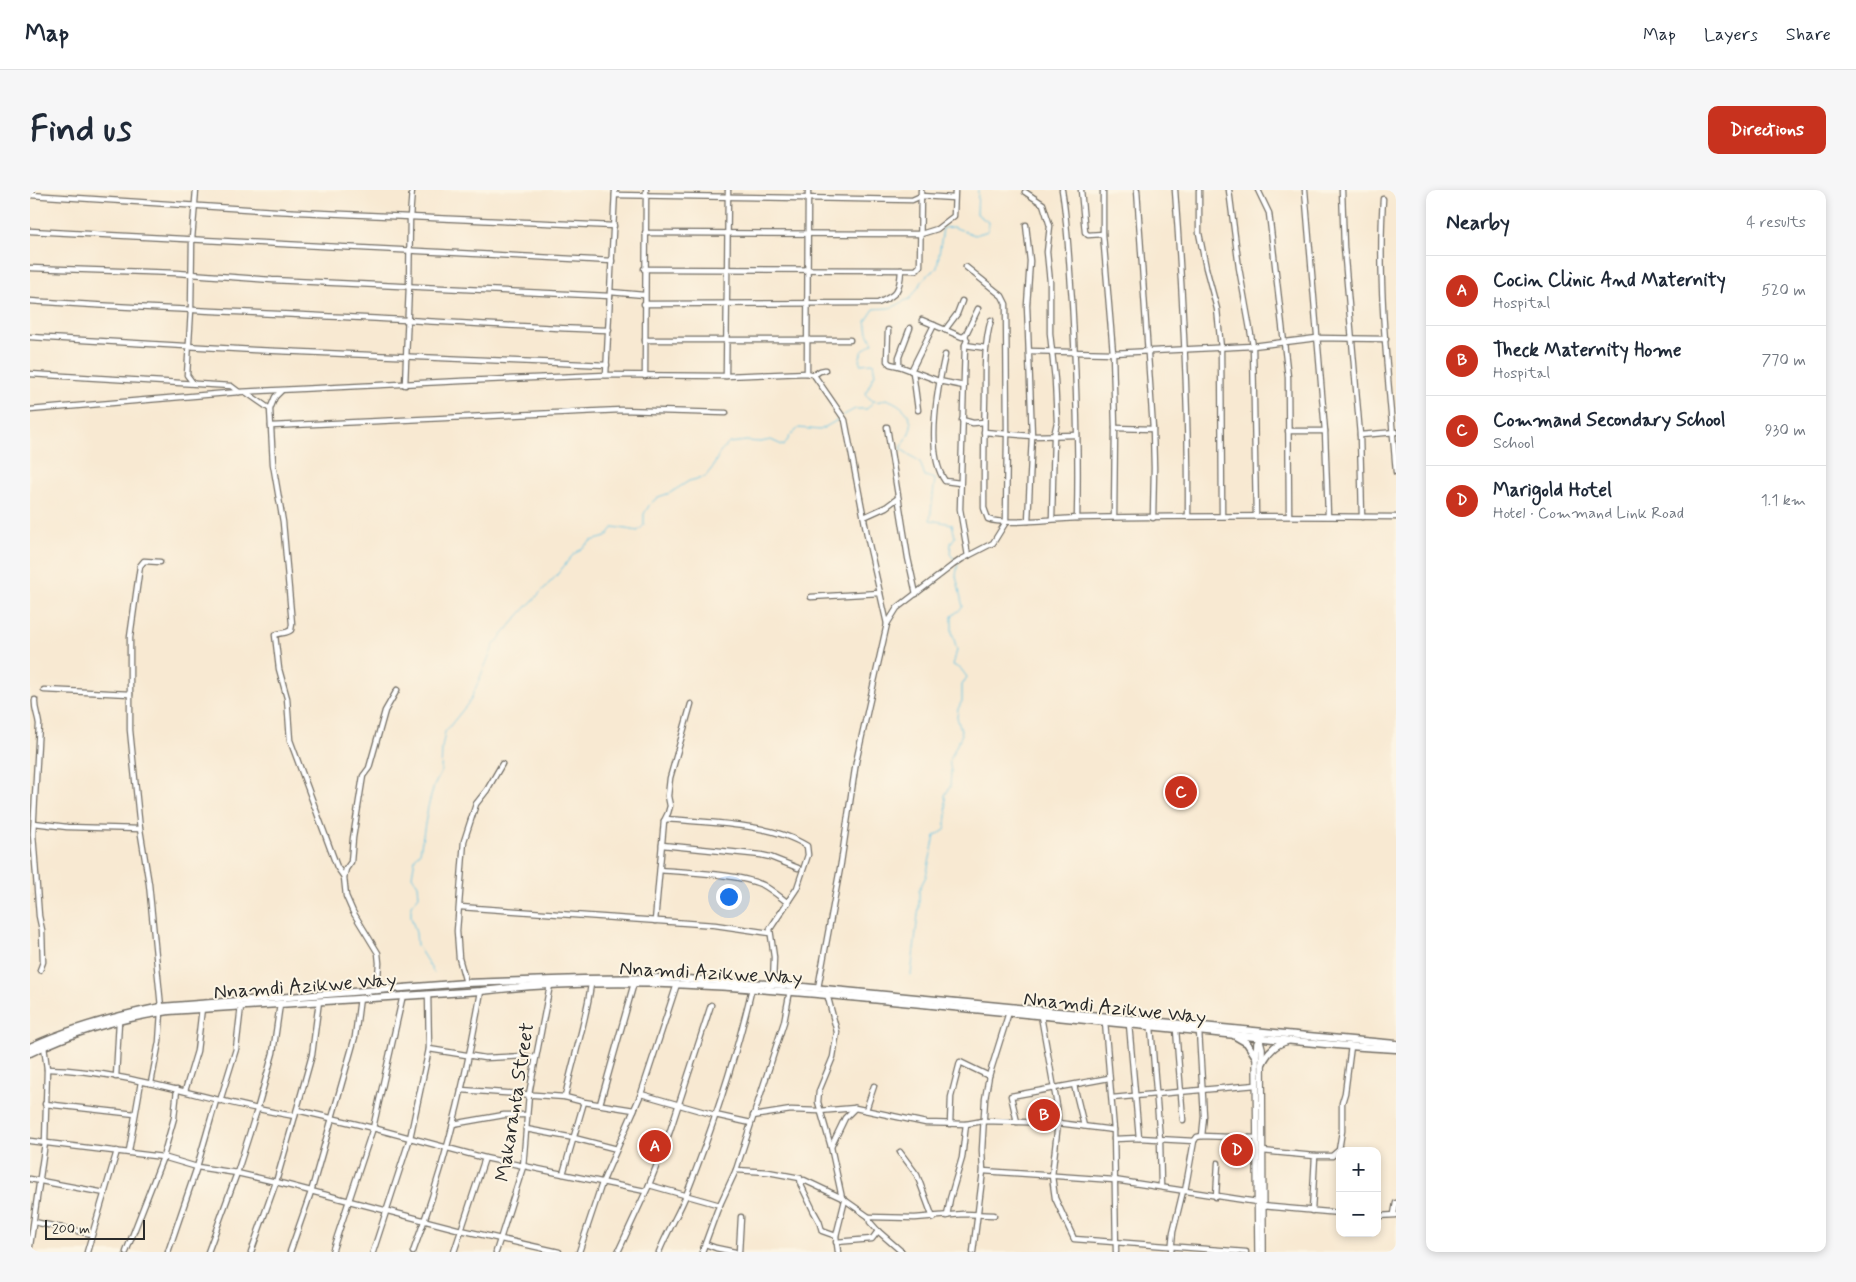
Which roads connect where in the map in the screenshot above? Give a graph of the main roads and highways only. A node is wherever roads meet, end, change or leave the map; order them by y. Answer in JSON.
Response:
{"nodes":[{"id":1,"x":161,"y":1010,"type":"junction"},
{"id":2,"x":1243,"y":1030,"type":"junction"},
{"id":3,"x":1270,"y":1033,"type":"junction"},
{"id":4,"x":1226,"y":1034,"type":"junction"},
{"id":5,"x":1259,"y":1037,"type":"junction"},
{"id":6,"x":1296,"y":1040,"type":"junction"},
{"id":7,"x":1396,"y":1044,"type":"edge"},
{"id":8,"x":30,"y":1047,"type":"edge"},
{"id":9,"x":1396,"y":1049,"type":"edge"},
{"id":10,"x":30,"y":1053,"type":"edge"},
{"id":11,"x":1256,"y":1057,"type":"junction"},
{"id":12,"x":1262,"y":1064,"type":"junction"},
{"id":13,"x":1260,"y":1204,"type":"junction"},
{"id":14,"x":1260,"y":1232,"type":"junction"},
{"id":15,"x":1258,"y":1252,"type":"edge"},
{"id":16,"x":1263,"y":1252,"type":"edge"}],
"edges":[{"from":1,"to":2,"type":"highway","name":"Nnamdi Azikwe Way"},
{"from":1,"to":4,"type":"highway","name":"Nnamdi Azikwe Way"},
{"from":1,"to":8,"type":"highway","name":"Nnamdi Azikwe Way"},
{"from":1,"to":10,"type":"highway","name":"Nnamdi Azikwe Way"},
{"from":2,"to":3,"type":"highway","name":"Nnamdi Azikwe Way"},
{"from":2,"to":5,"type":"main road"},
{"from":3,"to":5,"type":"main road"},
{"from":3,"to":7,"type":"highway","name":"Nnamdi Azikwe Way"},
{"from":4,"to":5,"type":"highway","name":"Nnamdi Azikwe Way"},
{"from":4,"to":11,"type":"highway"},
{"from":5,"to":6,"type":"highway","name":"Nnamdi Azikwe Way"},
{"from":5,"to":11,"type":"main road"},
{"from":5,"to":12,"type":"main road"},
{"from":6,"to":9,"type":"highway","name":"Nnamdi Azikwe Way"},
{"from":6,"to":12,"type":"highway"},
{"from":11,"to":13,"type":"main road"},
{"from":12,"to":13,"type":"main road"},
{"from":13,"to":14,"type":"main road"},
{"from":14,"to":15,"type":"main road"},
{"from":14,"to":16,"type":"main road"}]}
